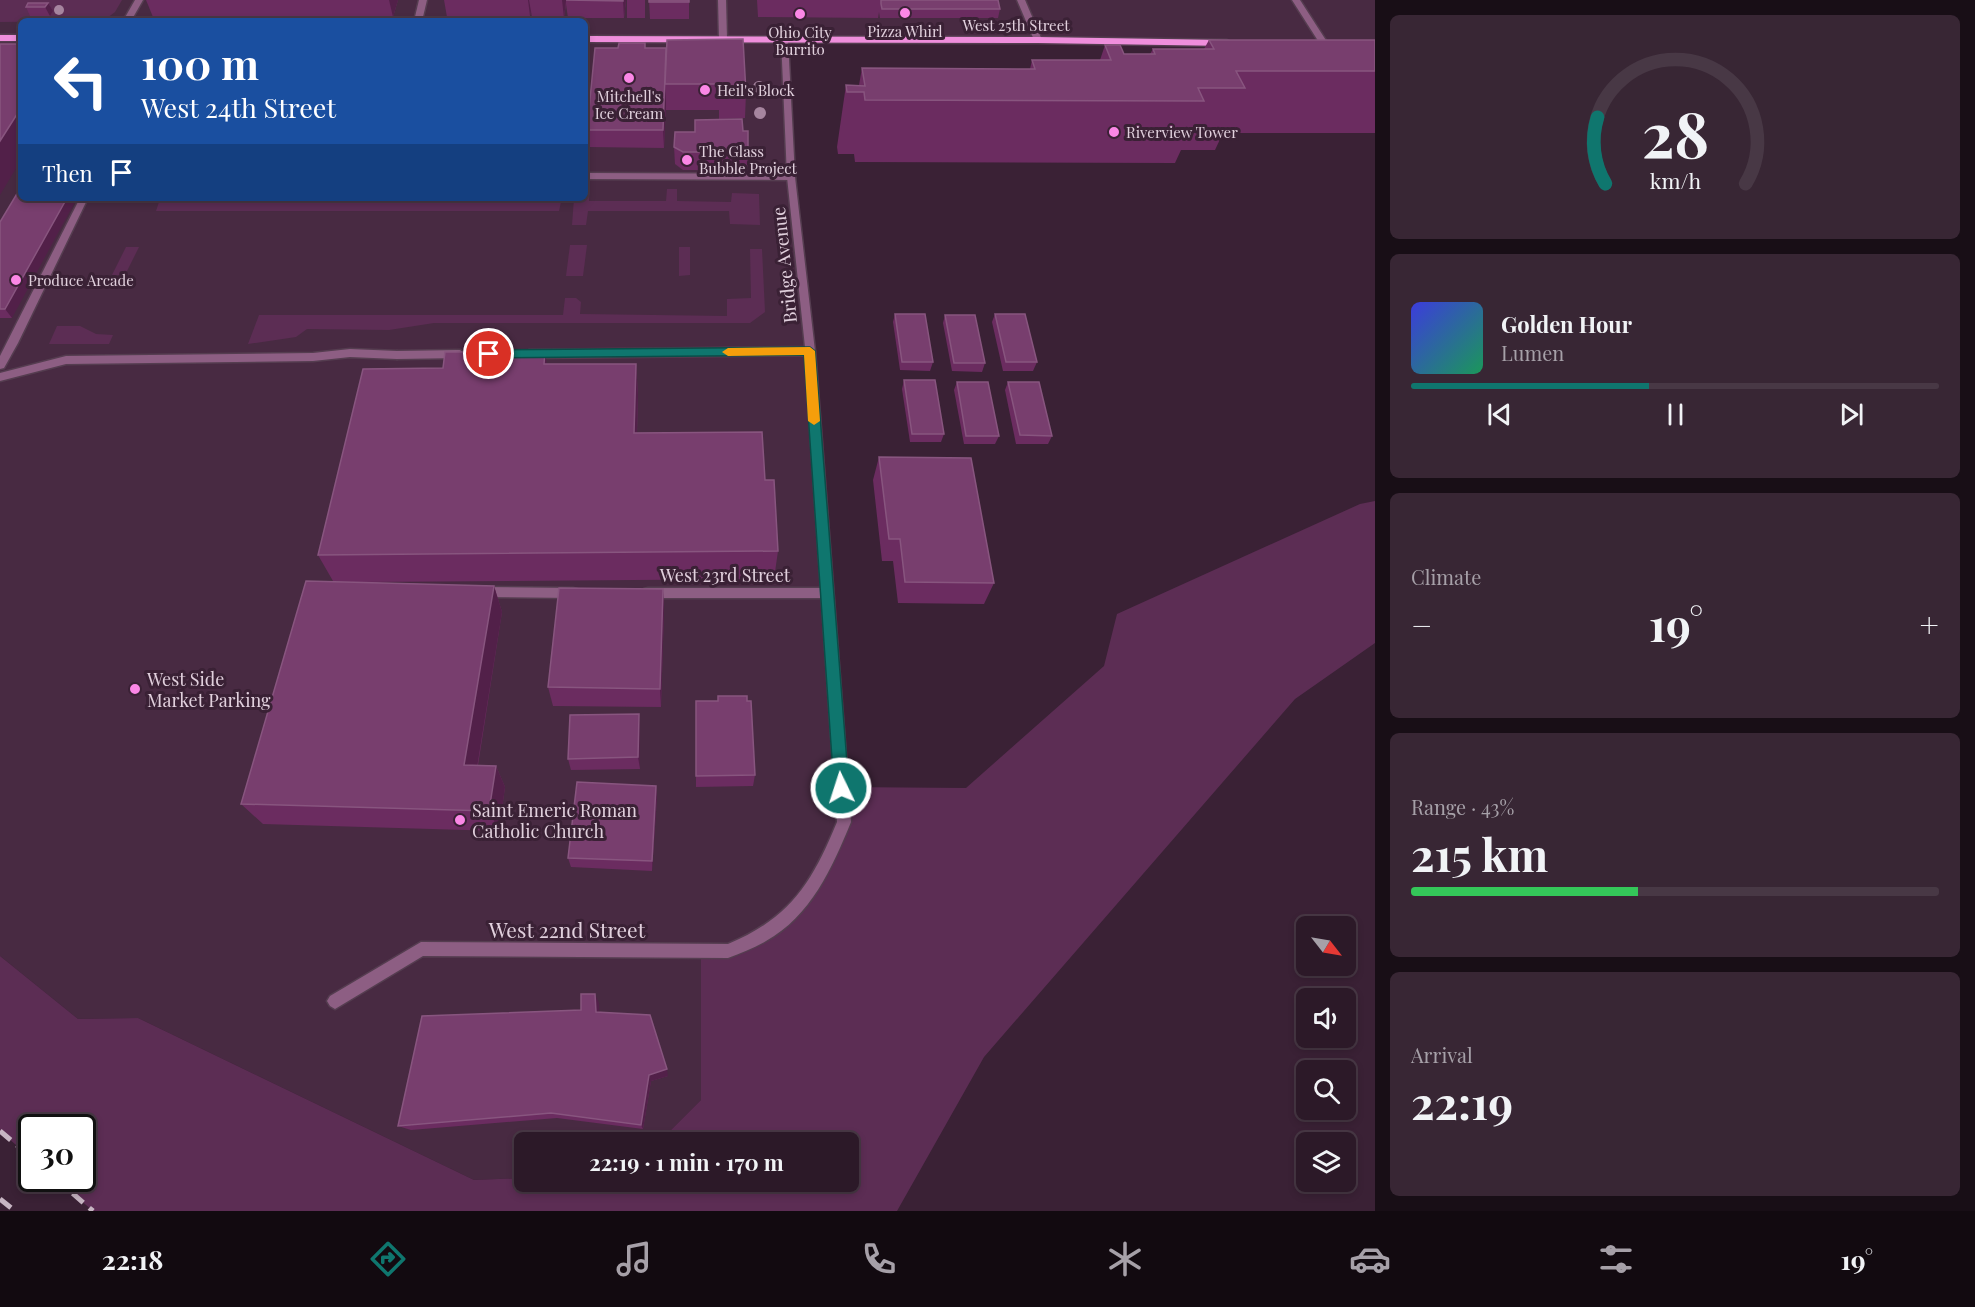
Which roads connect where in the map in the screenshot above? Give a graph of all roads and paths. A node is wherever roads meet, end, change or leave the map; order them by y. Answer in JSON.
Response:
{"nodes":[{"id":1,"x":139,"y":0,"type":"edge"},
{"id":2,"x":423,"y":0,"type":"edge"},
{"id":3,"x":722,"y":0,"type":"edge"},
{"id":4,"x":1021,"y":0,"type":"edge"},
{"id":5,"x":1296,"y":0,"type":"edge"},
{"id":6,"x":129,"y":18,"type":"edge"},
{"id":7,"x":419,"y":18,"type":"edge"},
{"id":8,"x":0,"y":38,"type":"edge"},
{"id":9,"x":18,"y":38,"type":"edge"},
{"id":10,"x":588,"y":39,"type":"edge"},
{"id":11,"x":723,"y":39,"type":"junction"},
{"id":12,"x":784,"y":40,"type":"junction"},
{"id":13,"x":1038,"y":40,"type":"junction"},
{"id":14,"x":1236,"y":43,"type":"edge"},
{"id":15,"x":1325,"y":45,"type":"edge"},
{"id":16,"x":588,"y":176,"type":"edge"},
{"id":17,"x":791,"y":177,"type":"junction"},
{"id":18,"x":83,"y":201,"type":"edge"},
{"id":19,"x":810,"y":351,"type":"junction"},
{"id":20,"x":468,"y":354,"type":"edge"},
{"id":21,"x":516,"y":354,"type":"edge"},
{"id":22,"x":0,"y":365,"type":"edge"},
{"id":23,"x":0,"y":377,"type":"edge"},
{"id":24,"x":467,"y":592,"type":"edge"},
{"id":25,"x":587,"y":592,"type":"edge"},
{"id":26,"x":635,"y":593,"type":"edge"},
{"id":27,"x":827,"y":593,"type":"junction"},
{"id":28,"x":800,"y":906,"type":"joint"},
{"id":29,"x":335,"y":1001,"type":"dead end"}],
"edges":[{"from":1,"to":6,"type":"street"},
{"from":2,"to":7,"type":"street"},
{"from":3,"to":11,"type":"street"},
{"from":4,"to":13,"type":"street"},
{"from":5,"to":15,"type":"street"},
{"from":8,"to":9,"type":"main road"},
{"from":10,"to":11,"type":"main road","name":"West 25th Street"},
{"from":11,"to":12,"type":"main road","name":"West 25th Street"},
{"from":12,"to":13,"type":"main road","name":"West 25th Street"},
{"from":12,"to":17,"type":"street","name":"Bridge Avenue"},
{"from":13,"to":14,"type":"main road","name":"West 25th Street"},
{"from":16,"to":17,"type":"street"},
{"from":17,"to":19,"type":"street","name":"Bridge Avenue"},
{"from":18,"to":22,"type":"street"},
{"from":19,"to":21,"type":"street"},
{"from":19,"to":27,"type":"street","name":"Bridge Avenue"},
{"from":20,"to":23,"type":"street"},
{"from":24,"to":25,"type":"street"},
{"from":26,"to":27,"type":"street","name":"West 23rd Street"},
{"from":27,"to":28,"type":"street","name":"Bridge Avenue"},
{"from":28,"to":29,"type":"street","name":"West 22nd Street"}]}
